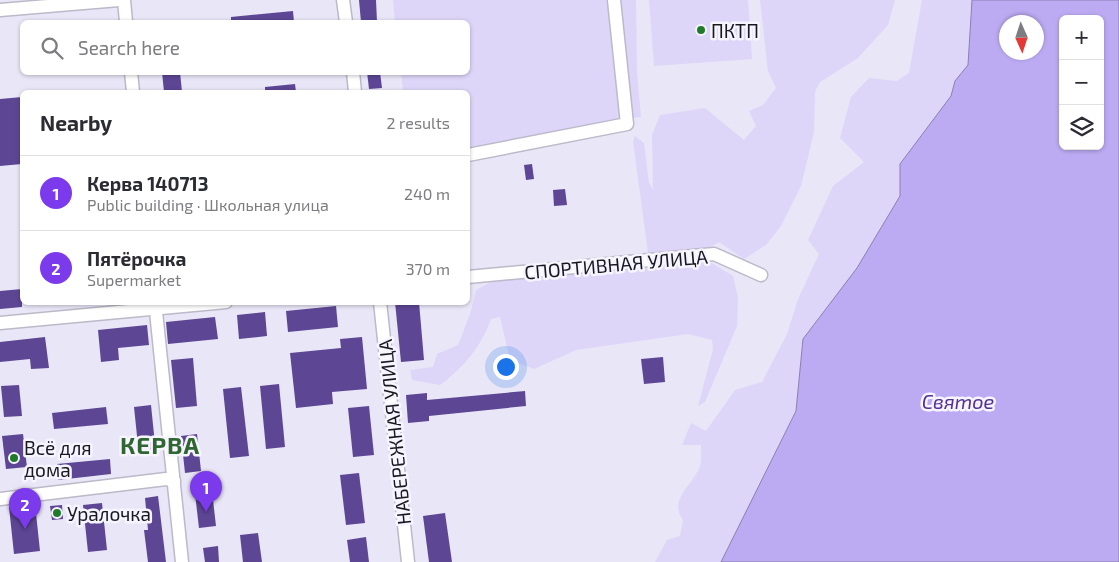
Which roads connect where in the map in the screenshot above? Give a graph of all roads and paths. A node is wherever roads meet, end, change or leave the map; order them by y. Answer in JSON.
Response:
{"nodes":[{"id":1,"x":119,"y":0,"type":"edge"},
{"id":2,"x":124,"y":0,"type":"edge"},
{"id":3,"x":343,"y":0,"type":"edge"},
{"id":4,"x":614,"y":0,"type":"edge"},
{"id":5,"x":0,"y":10,"type":"edge"},
{"id":6,"x":126,"y":20,"type":"edge"},
{"id":7,"x":346,"y":20,"type":"edge"},
{"id":8,"x":131,"y":75,"type":"edge"},
{"id":9,"x":353,"y":75,"type":"edge"},
{"id":10,"x":133,"y":90,"type":"edge"},
{"id":11,"x":355,"y":90,"type":"edge"},
{"id":12,"x":470,"y":155,"type":"edge"},
{"id":13,"x":760,"y":275,"type":"dead end"},
{"id":14,"x":470,"y":277,"type":"edge"},
{"id":15,"x":173,"y":305,"type":"edge"},
{"id":16,"x":380,"y":305,"type":"edge"},
{"id":17,"x":155,"y":306,"type":"edge"},
{"id":18,"x":0,"y":323,"type":"edge"},
{"id":19,"x":174,"y":481,"type":"junction"},
{"id":20,"x":0,"y":499,"type":"edge"},
{"id":21,"x":182,"y":562,"type":"edge"},
{"id":22,"x":408,"y":562,"type":"edge"}],
"edges":[{"from":1,"to":5,"type":"street"},
{"from":2,"to":6,"type":"street"},
{"from":3,"to":7,"type":"street"},
{"from":4,"to":12,"type":"street"},
{"from":8,"to":10,"type":"street"},
{"from":9,"to":11,"type":"street"},
{"from":13,"to":14,"type":"street","name":"СПОРТИВНАЯ УЛИЦА"},
{"from":15,"to":17,"type":"street"},
{"from":16,"to":22,"type":"street","name":"НАБЕРЕЖНАЯ УЛИЦА"},
{"from":17,"to":18,"type":"street"},
{"from":17,"to":19,"type":"street"},
{"from":19,"to":20,"type":"street"},
{"from":19,"to":21,"type":"street"}]}
